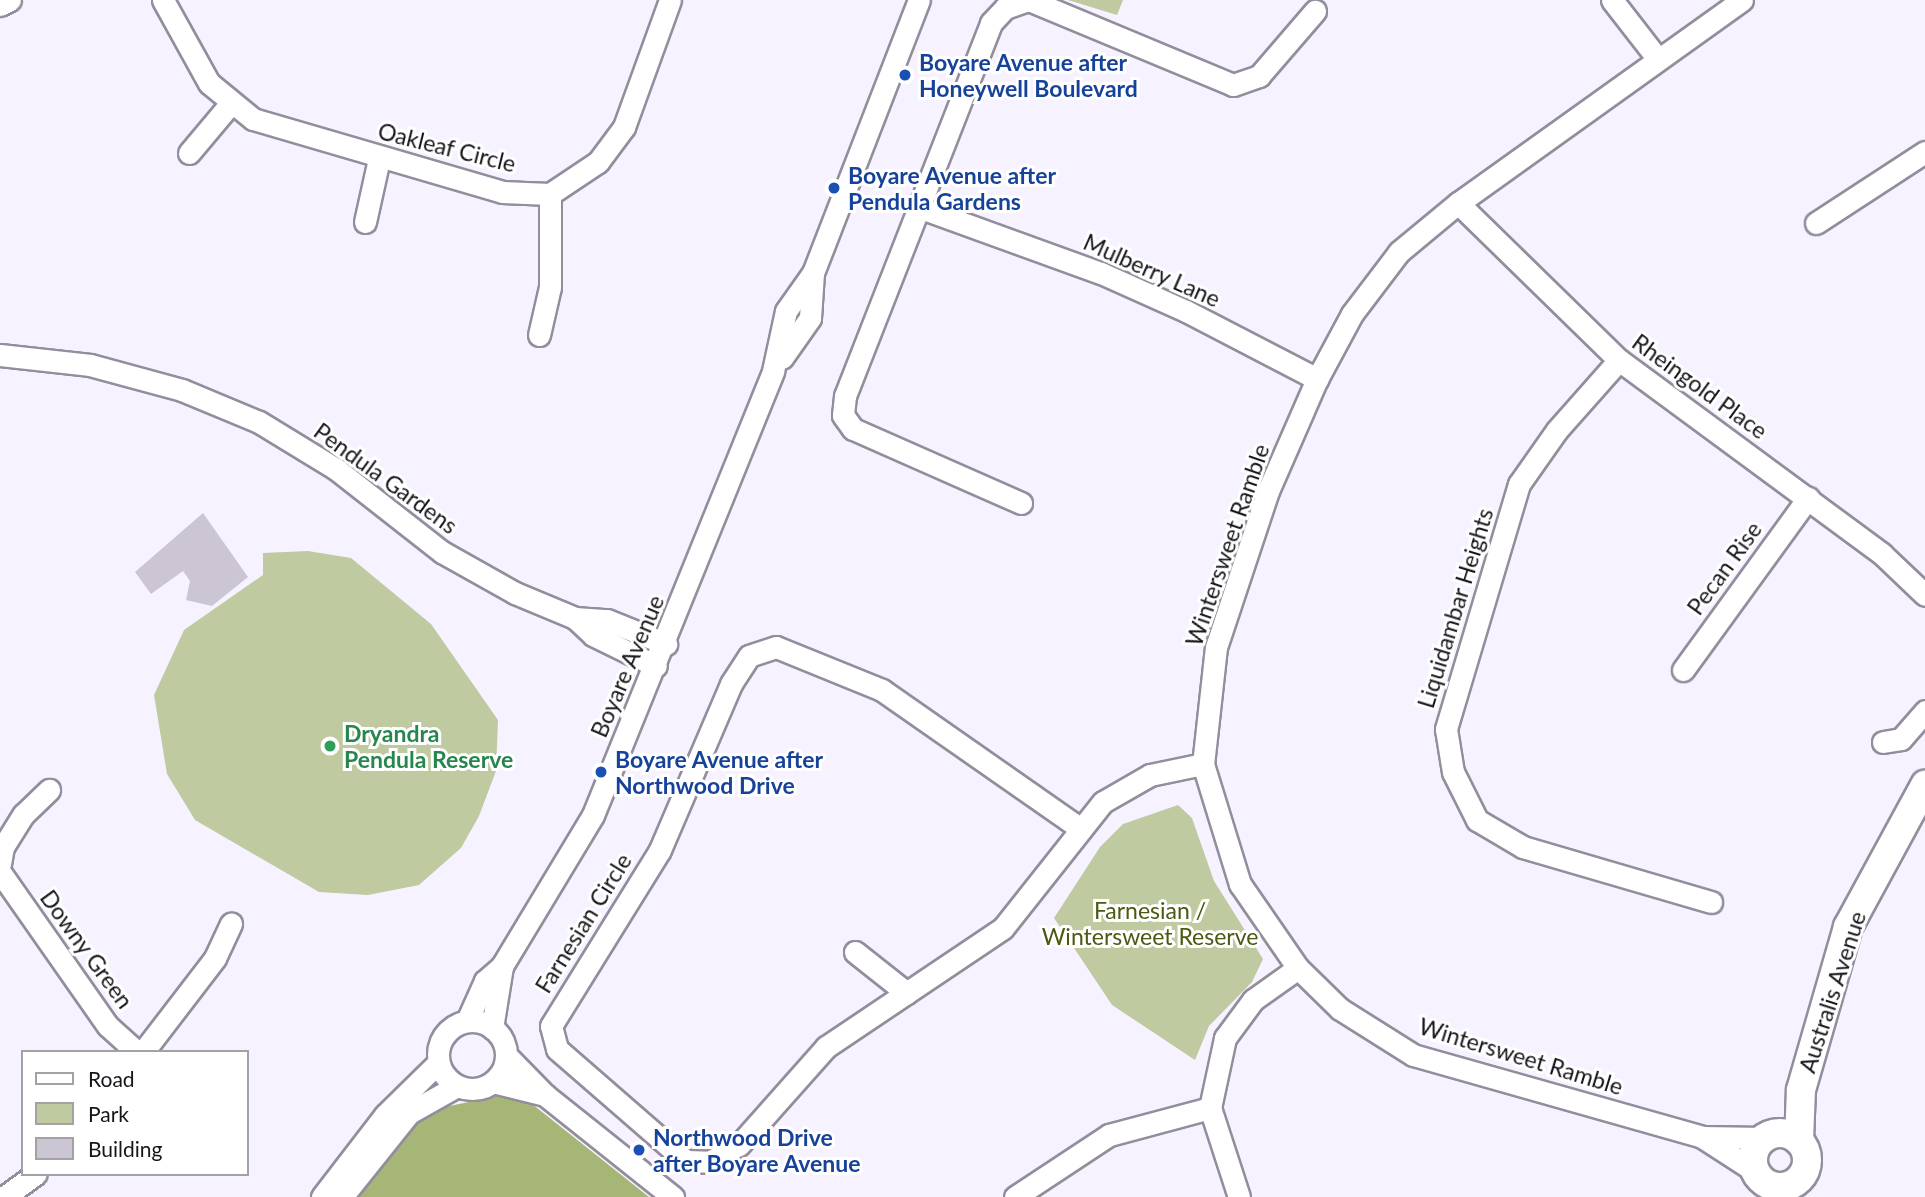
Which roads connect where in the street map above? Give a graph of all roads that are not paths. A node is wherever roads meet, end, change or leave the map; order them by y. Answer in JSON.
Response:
{"nodes":[{"id":1,"x":10,"y":0,"type":"edge"},
{"id":2,"x":163,"y":0,"type":"edge"},
{"id":3,"x":670,"y":0,"type":"edge"},
{"id":4,"x":919,"y":0,"type":"edge"},
{"id":5,"x":1029,"y":0,"type":"edge"},
{"id":6,"x":1612,"y":0,"type":"edge"},
{"id":7,"x":1742,"y":0,"type":"edge"},
{"id":8,"x":0,"y":5,"type":"edge"},
{"id":9,"x":1315,"y":11,"type":"dead end"},
{"id":10,"x":1657,"y":58,"type":"junction"},
{"id":11,"x":230,"y":103,"type":"junction"},
{"id":12,"x":1925,"y":152,"type":"edge"},
{"id":13,"x":189,"y":153,"type":"dead end"},
{"id":14,"x":379,"y":159,"type":"junction"},
{"id":15,"x":550,"y":194,"type":"junction"},
{"id":16,"x":1458,"y":203,"type":"junction"},
{"id":17,"x":921,"y":208,"type":"junction"},
{"id":18,"x":365,"y":222,"type":"dead end"},
{"id":19,"x":1816,"y":223,"type":"dead end"},
{"id":20,"x":539,"y":335,"type":"dead end"},
{"id":21,"x":0,"y":355,"type":"edge"},
{"id":22,"x":1619,"y":360,"type":"junction"},
{"id":23,"x":1317,"y":379,"type":"junction"},
{"id":24,"x":1808,"y":498,"type":"junction"},
{"id":25,"x":1021,"y":503,"type":"dead end"},
{"id":26,"x":1925,"y":595,"type":"edge"},
{"id":27,"x":575,"y":618,"type":"junction"},
{"id":28,"x":666,"y":644,"type":"junction"},
{"id":29,"x":656,"y":666,"type":"junction"},
{"id":30,"x":1683,"y":670,"type":"dead end"},
{"id":31,"x":1925,"y":711,"type":"edge"},
{"id":32,"x":1883,"y":743,"type":"dead end"},
{"id":33,"x":1203,"y":764,"type":"junction"},
{"id":34,"x":1925,"y":785,"type":"edge"},
{"id":35,"x":49,"y":790,"type":"dead end"},
{"id":36,"x":1081,"y":829,"type":"junction"},
{"id":37,"x":0,"y":864,"type":"edge"},
{"id":38,"x":0,"y":872,"type":"edge"},
{"id":39,"x":1711,"y":902,"type":"dead end"},
{"id":40,"x":231,"y":923,"type":"dead end"},
{"id":41,"x":855,"y":952,"type":"dead end"},
{"id":42,"x":502,"y":966,"type":"junction"},
{"id":43,"x":1298,"y":968,"type":"junction"},
{"id":44,"x":907,"y":993,"type":"junction"},
{"id":45,"x":467,"y":1021,"type":"junction"},
{"id":46,"x":492,"y":1028,"type":"junction"},
{"id":47,"x":135,"y":1050,"type":"edge"},
{"id":48,"x":145,"y":1050,"type":"edge"},
{"id":49,"x":506,"y":1055,"type":"junction"},
{"id":50,"x":438,"y":1063,"type":"junction"},
{"id":51,"x":493,"y":1082,"type":"junction"},
{"id":52,"x":457,"y":1086,"type":"junction"},
{"id":53,"x":545,"y":1095,"type":"junction"},
{"id":54,"x":1210,"y":1108,"type":"junction"},
{"id":55,"x":1702,"y":1137,"type":"junction"},
{"id":56,"x":1779,"y":1138,"type":"junction"},
{"id":57,"x":33,"y":1176,"type":"edge"},
{"id":58,"x":1769,"y":1186,"type":"edge"},
{"id":59,"x":4,"y":1197,"type":"edge"},
{"id":60,"x":322,"y":1197,"type":"edge"},
{"id":61,"x":342,"y":1197,"type":"edge"},
{"id":62,"x":673,"y":1197,"type":"edge"},
{"id":63,"x":1015,"y":1197,"type":"edge"},
{"id":64,"x":1239,"y":1197,"type":"edge"}],
"edges":[{"from":1,"to":8,"type":"street"},
{"from":2,"to":11,"type":"street","name":"Oakleaf Circle"},
{"from":3,"to":15,"type":"street"},
{"from":4,"to":28,"type":"street","name":"Boyare Avenue"},
{"from":5,"to":9,"type":"street"},
{"from":5,"to":17,"type":"street"},
{"from":6,"to":10,"type":"street"},
{"from":7,"to":10,"type":"street","name":"Wintersweet Ramble"},
{"from":10,"to":16,"type":"street","name":"Wintersweet Ramble"},
{"from":11,"to":13,"type":"street"},
{"from":11,"to":14,"type":"street","name":"Oakleaf Circle"},
{"from":12,"to":19,"type":"street"},
{"from":14,"to":15,"type":"street","name":"Oakleaf Circle"},
{"from":14,"to":18,"type":"street"},
{"from":15,"to":20,"type":"street"},
{"from":16,"to":22,"type":"street","name":"Rheingold Place"},
{"from":16,"to":23,"type":"street","name":"Wintersweet Ramble"},
{"from":17,"to":23,"type":"street","name":"Mulberry Lane"},
{"from":17,"to":25,"type":"street"},
{"from":21,"to":27,"type":"street","name":"Pendula Gardens"},
{"from":22,"to":24,"type":"street","name":"Rheingold Place"},
{"from":22,"to":39,"type":"street","name":"Liquidambar Heights"},
{"from":23,"to":33,"type":"street","name":"Wintersweet Ramble"},
{"from":24,"to":26,"type":"street","name":"Rheingold Place"},
{"from":24,"to":30,"type":"street","name":"Pecan Rise"},
{"from":27,"to":28,"type":"street","name":"Pendula Gardens"},
{"from":27,"to":29,"type":"street","name":"Pendula Gardens"},
{"from":28,"to":29,"type":"street","name":"Boyare Avenue"},
{"from":29,"to":42,"type":"street","name":"Boyare Avenue"},
{"from":31,"to":32,"type":"street"},
{"from":33,"to":36,"type":"street","name":"Farnesian Circle"},
{"from":33,"to":43,"type":"street","name":"Wintersweet Ramble"},
{"from":34,"to":56,"type":"main road","name":"Australis Avenue"},
{"from":35,"to":37,"type":"street"},
{"from":36,"to":44,"type":"street","name":"Farnesian Circle"},
{"from":36,"to":44,"type":"street","name":"Farnesian Circle"},
{"from":38,"to":47,"type":"street","name":"Downy Green"},
{"from":40,"to":48,"type":"street"},
{"from":41,"to":44,"type":"street"},
{"from":42,"to":45,"type":"street","name":"Boyare Avenue"},
{"from":42,"to":46,"type":"street","name":"Boyare Avenue"},
{"from":43,"to":54,"type":"street"},
{"from":43,"to":55,"type":"street","name":"Wintersweet Ramble"},
{"from":45,"to":46,"type":"street"},
{"from":45,"to":50,"type":"street"},
{"from":46,"to":49,"type":"street"},
{"from":49,"to":51,"type":"street"},
{"from":49,"to":53,"type":"street"},
{"from":50,"to":52,"type":"street"},
{"from":50,"to":60,"type":"street"},
{"from":51,"to":52,"type":"street"},
{"from":51,"to":53,"type":"street"},
{"from":52,"to":61,"type":"street"},
{"from":53,"to":62,"type":"street"},
{"from":54,"to":63,"type":"street"},
{"from":54,"to":64,"type":"street"},
{"from":55,"to":56,"type":"street","name":"Wintersweet Ramble"},
{"from":55,"to":58,"type":"street","name":"Wintersweet Ramble"},
{"from":56,"to":58,"type":"main road","name":"Australis Avenue"},
{"from":56,"to":58,"type":"main road"},
{"from":57,"to":59,"type":"street"}]}
